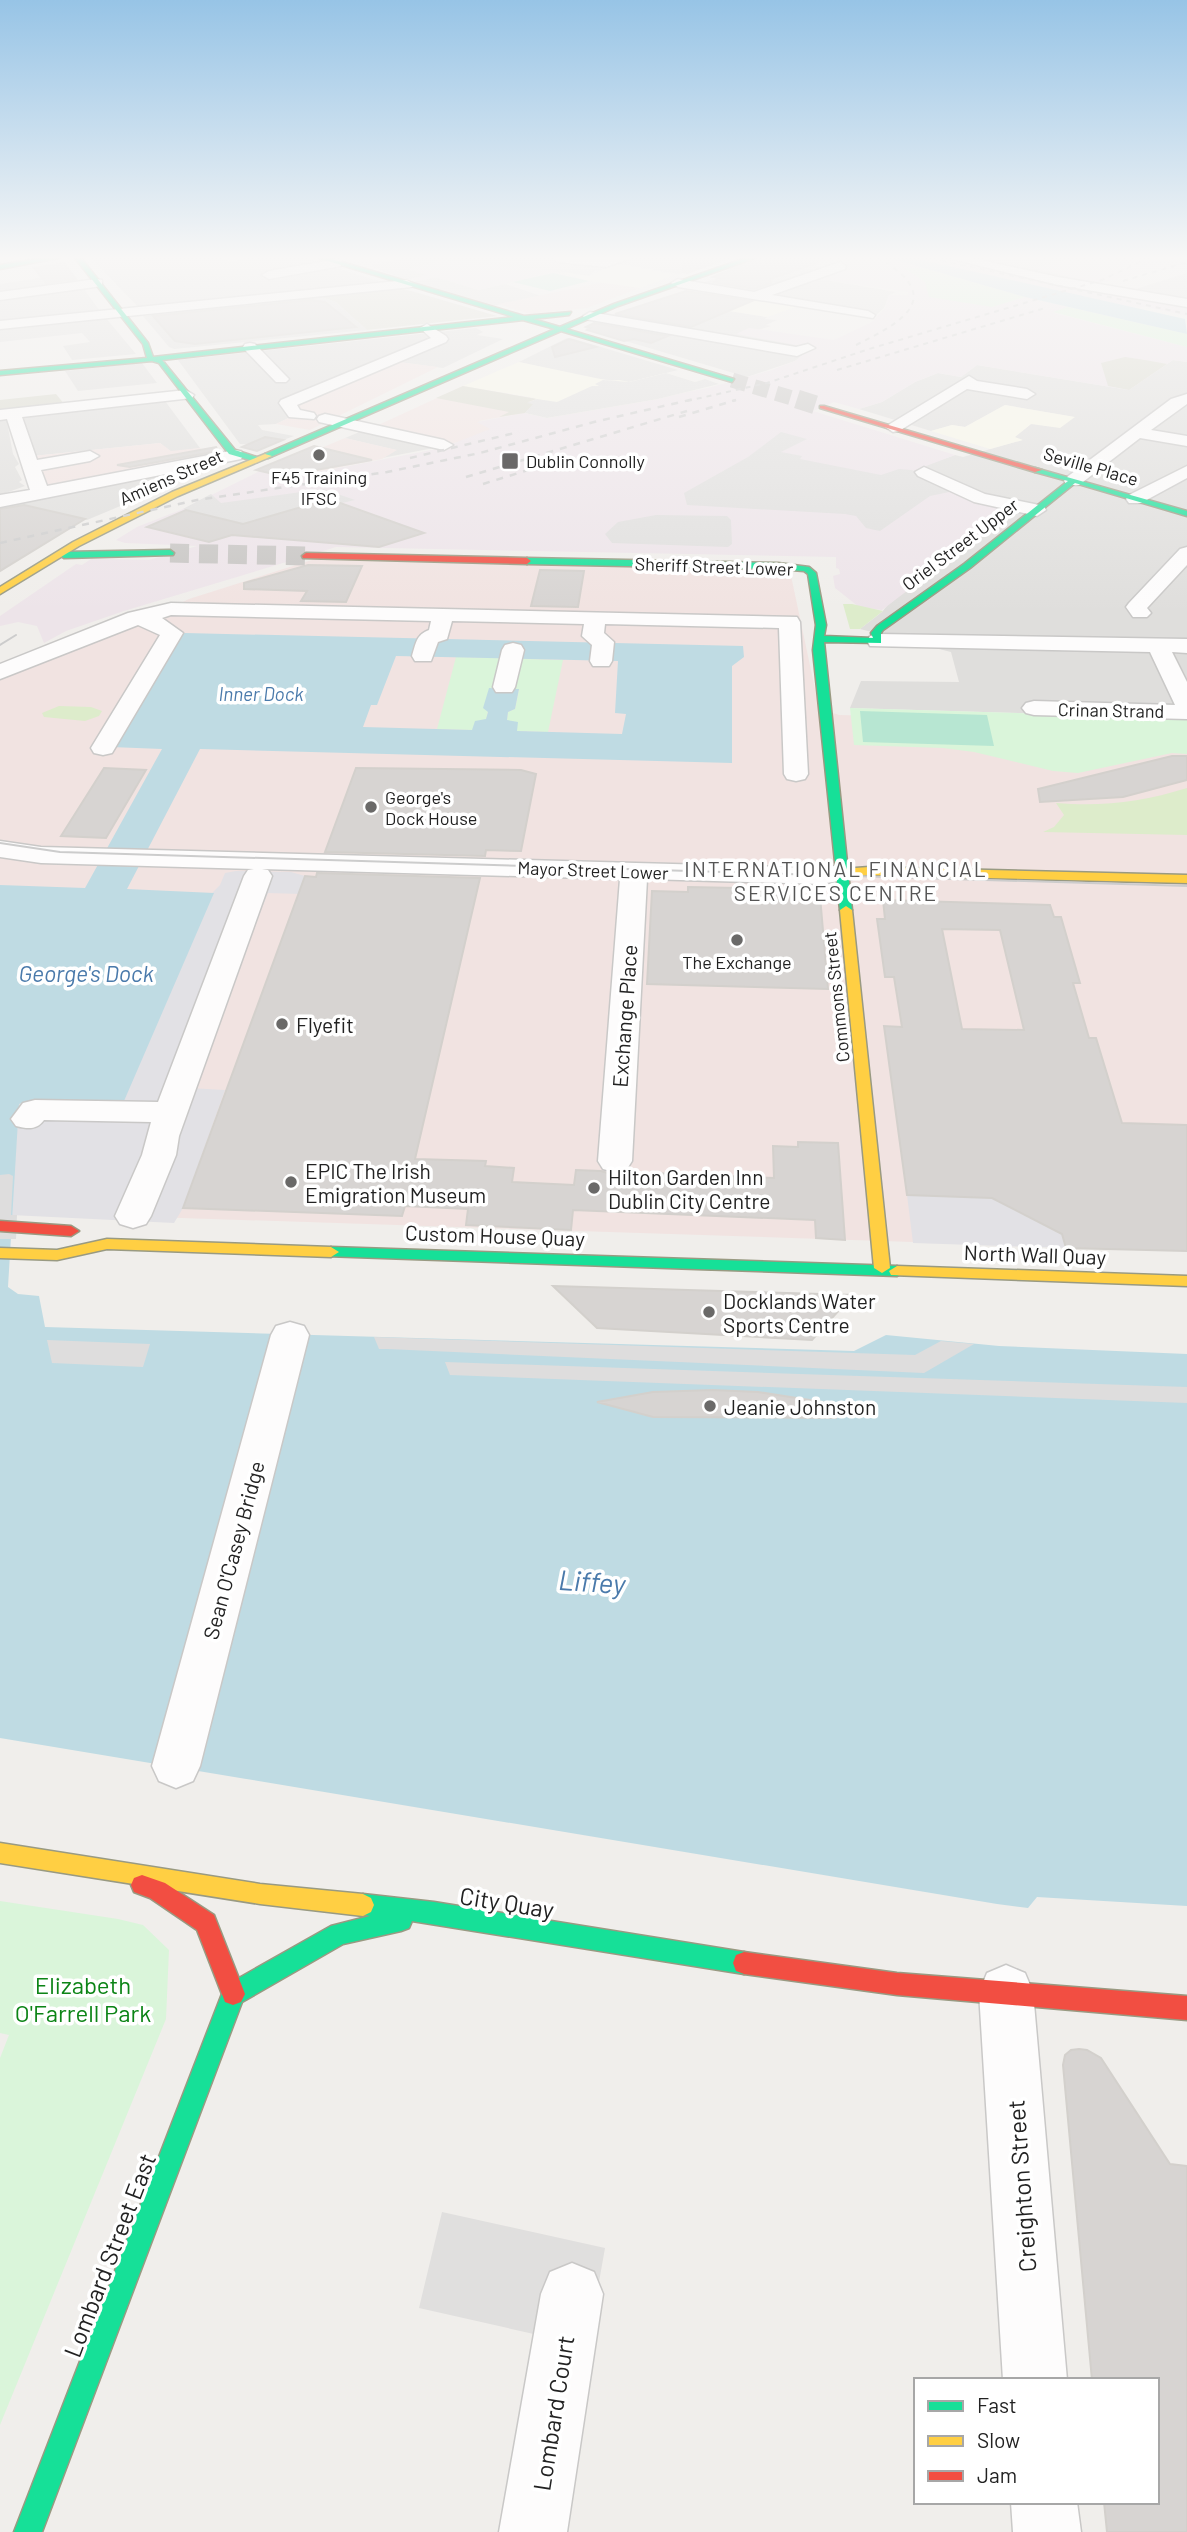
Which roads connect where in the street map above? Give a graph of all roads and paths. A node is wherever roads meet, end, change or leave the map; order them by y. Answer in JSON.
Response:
{"nodes":[{"id":1,"x":172,"y":376,"type":"edge"},
{"id":2,"x":278,"y":376,"type":"edge"},
{"id":3,"x":453,"y":376,"type":"edge"},
{"id":4,"x":719,"y":376,"type":"edge"},
{"id":5,"x":348,"y":377,"type":"edge"},
{"id":6,"x":281,"y":379,"type":"dead end"},
{"id":7,"x":732,"y":380,"type":"tunnel mouth"},
{"id":8,"x":966,"y":383,"type":"joint"},
{"id":9,"x":1027,"y":394,"type":"dead end"},
{"id":10,"x":186,"y":395,"type":"junction"},
{"id":11,"x":1187,"y":399,"type":"edge"},
{"id":12,"x":822,"y":407,"type":"tunnel mouth"},
{"id":13,"x":6,"y":415,"type":"edge"},
{"id":14,"x":348,"y":423,"type":"junction"},
{"id":15,"x":893,"y":428,"type":"junction"},
{"id":16,"x":1138,"y":433,"type":"junction"},
{"id":17,"x":1187,"y":441,"type":"edge"},
{"id":18,"x":444,"y":445,"type":"dead end"},
{"id":19,"x":235,"y":454,"type":"junction"},
{"id":20,"x":90,"y":456,"type":"dead end"},
{"id":21,"x":257,"y":460,"type":"junction"},
{"id":22,"x":31,"y":466,"type":"junction"},
{"id":23,"x":1187,"y":471,"type":"edge"},
{"id":24,"x":924,"y":472,"type":"dead end"},
{"id":25,"x":1073,"y":481,"type":"junction"},
{"id":26,"x":40,"y":493,"type":"junction"},
{"id":27,"x":1135,"y":499,"type":"junction"},
{"id":28,"x":0,"y":501,"type":"edge"},
{"id":29,"x":1037,"y":510,"type":"junction"},
{"id":30,"x":1187,"y":514,"type":"edge"},
{"id":31,"x":88,"y":537,"type":"junction"},
{"id":32,"x":124,"y":552,"type":"junction"},
{"id":33,"x":170,"y":553,"type":"tunnel mouth"},
{"id":34,"x":1187,"y":553,"type":"edge"},
{"id":35,"x":58,"y":555,"type":"junction"},
{"id":36,"x":306,"y":556,"type":"tunnel mouth"},
{"id":37,"x":0,"y":592,"type":"edge"},
{"id":38,"x":1140,"y":613,"type":"dead end"},
{"id":39,"x":443,"y":615,"type":"junction"},
{"id":40,"x":136,"y":618,"type":"junction"},
{"id":41,"x":595,"y":618,"type":"junction"},
{"id":42,"x":820,"y":639,"type":"junction"},
{"id":43,"x":878,"y":641,"type":"junction"},
{"id":44,"x":1158,"y":646,"type":"junction"},
{"id":45,"x":1187,"y":646,"type":"edge"},
{"id":46,"x":426,"y":647,"type":"dead end"},
{"id":47,"x":513,"y":650,"type":"dead end"},
{"id":48,"x":602,"y":651,"type":"dead end"},
{"id":49,"x":0,"y":672,"type":"edge"},
{"id":50,"x":504,"y":687,"type":"dead end"},
{"id":51,"x":1187,"y":706,"type":"edge"},
{"id":52,"x":1034,"y":708,"type":"dead end"},
{"id":53,"x":1187,"y":712,"type":"edge"},
{"id":54,"x":103,"y":748,"type":"dead end"},
{"id":55,"x":796,"y":774,"type":"dead end"},
{"id":56,"x":0,"y":849,"type":"edge"},
{"id":57,"x":634,"y":871,"type":"junction"},
{"id":58,"x":842,"y":873,"type":"junction"},
{"id":59,"x":258,"y":876,"type":"dead end"},
{"id":60,"x":1187,"y":879,"type":"edge"},
{"id":61,"x":171,"y":1112,"type":"junction"},
{"id":62,"x":28,"y":1119,"type":"dead end"},
{"id":63,"x":615,"y":1161,"type":"dead end"},
{"id":64,"x":133,"y":1216,"type":"dead end"},
{"id":65,"x":8,"y":1226,"type":"edge"},
{"id":66,"x":107,"y":1244,"type":"junction"},
{"id":67,"x":8,"y":1253,"type":"edge"},
{"id":68,"x":882,"y":1268,"type":"junction"},
{"id":69,"x":1187,"y":1281,"type":"edge"},
{"id":70,"x":290,"y":1335,"type":"dead end"},
{"id":71,"x":176,"y":1766,"type":"dead end"},
{"id":72,"x":0,"y":1853,"type":"edge"},
{"id":73,"x":62,"y":1863,"type":"junction"},
{"id":74,"x":434,"y":1913,"type":"junction"},
{"id":75,"x":1006,"y":1992,"type":"junction"},
{"id":76,"x":233,"y":1994,"type":"junction"},
{"id":77,"x":1187,"y":2008,"type":"edge"},
{"id":78,"x":572,"y":2294,"type":"dead end"},
{"id":79,"x":1035,"y":2378,"type":"edge"},
{"id":80,"x":1044,"y":2504,"type":"edge"},
{"id":81,"x":28,"y":2532,"type":"edge"},
{"id":82,"x":533,"y":2532,"type":"edge"},
{"id":83,"x":1047,"y":2532,"type":"edge"}],
"edges":[{"from":1,"to":10,"type":"main road"},
{"from":2,"to":6,"type":"street"},
{"from":3,"to":14,"type":"main road","name":"Amiens Street"},
{"from":4,"to":7,"type":"main road"},
{"from":5,"to":14,"type":"street"},
{"from":8,"to":9,"type":"street"},
{"from":8,"to":15,"type":"street"},
{"from":10,"to":13,"type":"street"},
{"from":10,"to":19,"type":"main road"},
{"from":11,"to":16,"type":"street"},
{"from":12,"to":15,"type":"main road","name":"Seville Place"},
{"from":13,"to":22,"type":"street"},
{"from":14,"to":18,"type":"street"},
{"from":14,"to":21,"type":"main road","name":"Amiens Street"},
{"from":15,"to":25,"type":"main road","name":"Seville Place"},
{"from":16,"to":17,"type":"street"},
{"from":16,"to":25,"type":"street"},
{"from":19,"to":21,"type":"main road"},
{"from":19,"to":26,"type":"street"},
{"from":20,"to":22,"type":"street"},
{"from":21,"to":31,"type":"main road","name":"Amiens Street"},
{"from":22,"to":26,"type":"street"},
{"from":23,"to":27,"type":"street"},
{"from":24,"to":29,"type":"street"},
{"from":25,"to":27,"type":"main road","name":"Seville Place"},
{"from":25,"to":29,"type":"main road","name":"Oriel Street Upper"},
{"from":26,"to":28,"type":"street"},
{"from":27,"to":30,"type":"main road","name":"Seville Place"},
{"from":29,"to":43,"type":"main road","name":"Oriel Street Upper"},
{"from":31,"to":32,"type":"main road"},
{"from":31,"to":35,"type":"main road","name":"Amiens Street"},
{"from":32,"to":33,"type":"main road"},
{"from":32,"to":35,"type":"main road"},
{"from":34,"to":38,"type":"street"},
{"from":35,"to":37,"type":"main road","name":"Amiens Street"},
{"from":36,"to":42,"type":"main road","name":"Sheriff Street Lower"},
{"from":39,"to":40,"type":"street"},
{"from":39,"to":41,"type":"street"},
{"from":39,"to":46,"type":"street"},
{"from":40,"to":49,"type":"street"},
{"from":40,"to":54,"type":"street"},
{"from":41,"to":48,"type":"street"},
{"from":41,"to":55,"type":"street"},
{"from":42,"to":43,"type":"main road"},
{"from":42,"to":58,"type":"main road","name":"Commons Street"},
{"from":43,"to":44,"type":"street"},
{"from":44,"to":45,"type":"street"},
{"from":44,"to":51,"type":"street","name":"Crinan Strand"},
{"from":47,"to":50,"type":"street"},
{"from":52,"to":53,"type":"street","name":"Crinan Strand"},
{"from":56,"to":57,"type":"street","name":"Mayor Street Lower"},
{"from":57,"to":58,"type":"street","name":"Mayor Street Lower"},
{"from":57,"to":63,"type":"street","name":"Exchange Place"},
{"from":58,"to":60,"type":"main road","name":"Mayor Street Lower"},
{"from":58,"to":68,"type":"main road","name":"Commons Street"},
{"from":59,"to":61,"type":"street"},
{"from":61,"to":62,"type":"street"},
{"from":61,"to":64,"type":"street"},
{"from":65,"to":66,"type":"main road","name":"Custom House Quay"},
{"from":66,"to":67,"type":"main road","name":"Custom House Quay"},
{"from":66,"to":68,"type":"main road","name":"Custom House Quay"},
{"from":68,"to":69,"type":"main road","name":"North Wall Quay"},
{"from":70,"to":71,"type":"street","name":"Sean O'Casey Bridge"},
{"from":72,"to":73,"type":"main road","name":"City Quay"},
{"from":73,"to":74,"type":"main road","name":"City Quay"},
{"from":73,"to":76,"type":"main road"},
{"from":74,"to":75,"type":"main road","name":"City Quay"},
{"from":74,"to":76,"type":"main road"},
{"from":75,"to":77,"type":"main road","name":"City Quay"},
{"from":75,"to":79,"type":"street","name":"Creighton Street"},
{"from":76,"to":81,"type":"main road","name":"Lombard Street East"},
{"from":78,"to":82,"type":"street","name":"Lombard Court"},
{"from":80,"to":83,"type":"street"}]}
